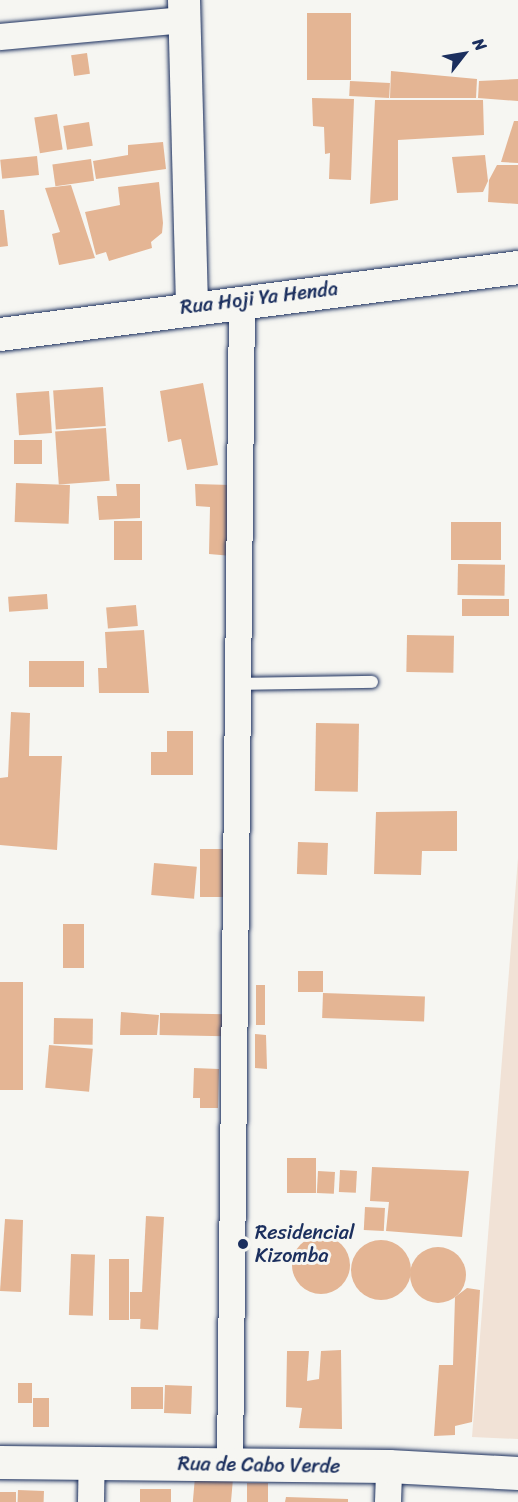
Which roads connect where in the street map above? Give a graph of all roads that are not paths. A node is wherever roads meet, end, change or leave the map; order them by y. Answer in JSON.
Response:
{"nodes":[{"id":1,"x":184,"y":10,"type":"edge"},
{"id":2,"x":0,"y":37,"type":"edge"},
{"id":3,"x":518,"y":267,"type":"edge"},
{"id":4,"x":242,"y":300,"type":"junction"},
{"id":5,"x":192,"y":306,"type":"junction"},
{"id":6,"x":0,"y":334,"type":"edge"},
{"id":7,"x":372,"y":682,"type":"dead end"},
{"id":8,"x":238,"y":684,"type":"junction"},
{"id":9,"x":0,"y":1462,"type":"edge"},
{"id":10,"x":92,"y":1463,"type":"junction"},
{"id":11,"x":230,"y":1465,"type":"junction"},
{"id":12,"x":389,"y":1466,"type":"junction"},
{"id":13,"x":518,"y":1473,"type":"edge"},
{"id":14,"x":91,"y":1502,"type":"edge"},
{"id":15,"x":388,"y":1502,"type":"edge"}],
"edges":[{"from":1,"to":2,"type":"street"},
{"from":1,"to":5,"type":"street"},
{"from":3,"to":4,"type":"main road","name":"Rua Hoji Ya Henda"},
{"from":4,"to":5,"type":"main road","name":"Rua Hoji Ya Henda"},
{"from":4,"to":8,"type":"street"},
{"from":5,"to":6,"type":"main road","name":"Rua Hoji Ya Henda"},
{"from":7,"to":8,"type":"lane"},
{"from":8,"to":11,"type":"street"},
{"from":9,"to":10,"type":"main road","name":"Rua de Cabo Verde"},
{"from":10,"to":11,"type":"main road","name":"Rua de Cabo Verde"},
{"from":10,"to":14,"type":"street"},
{"from":11,"to":12,"type":"main road","name":"Rua de Cabo Verde"},
{"from":12,"to":13,"type":"main road","name":"Rua de Cabo Verde"},
{"from":12,"to":15,"type":"street"}]}
